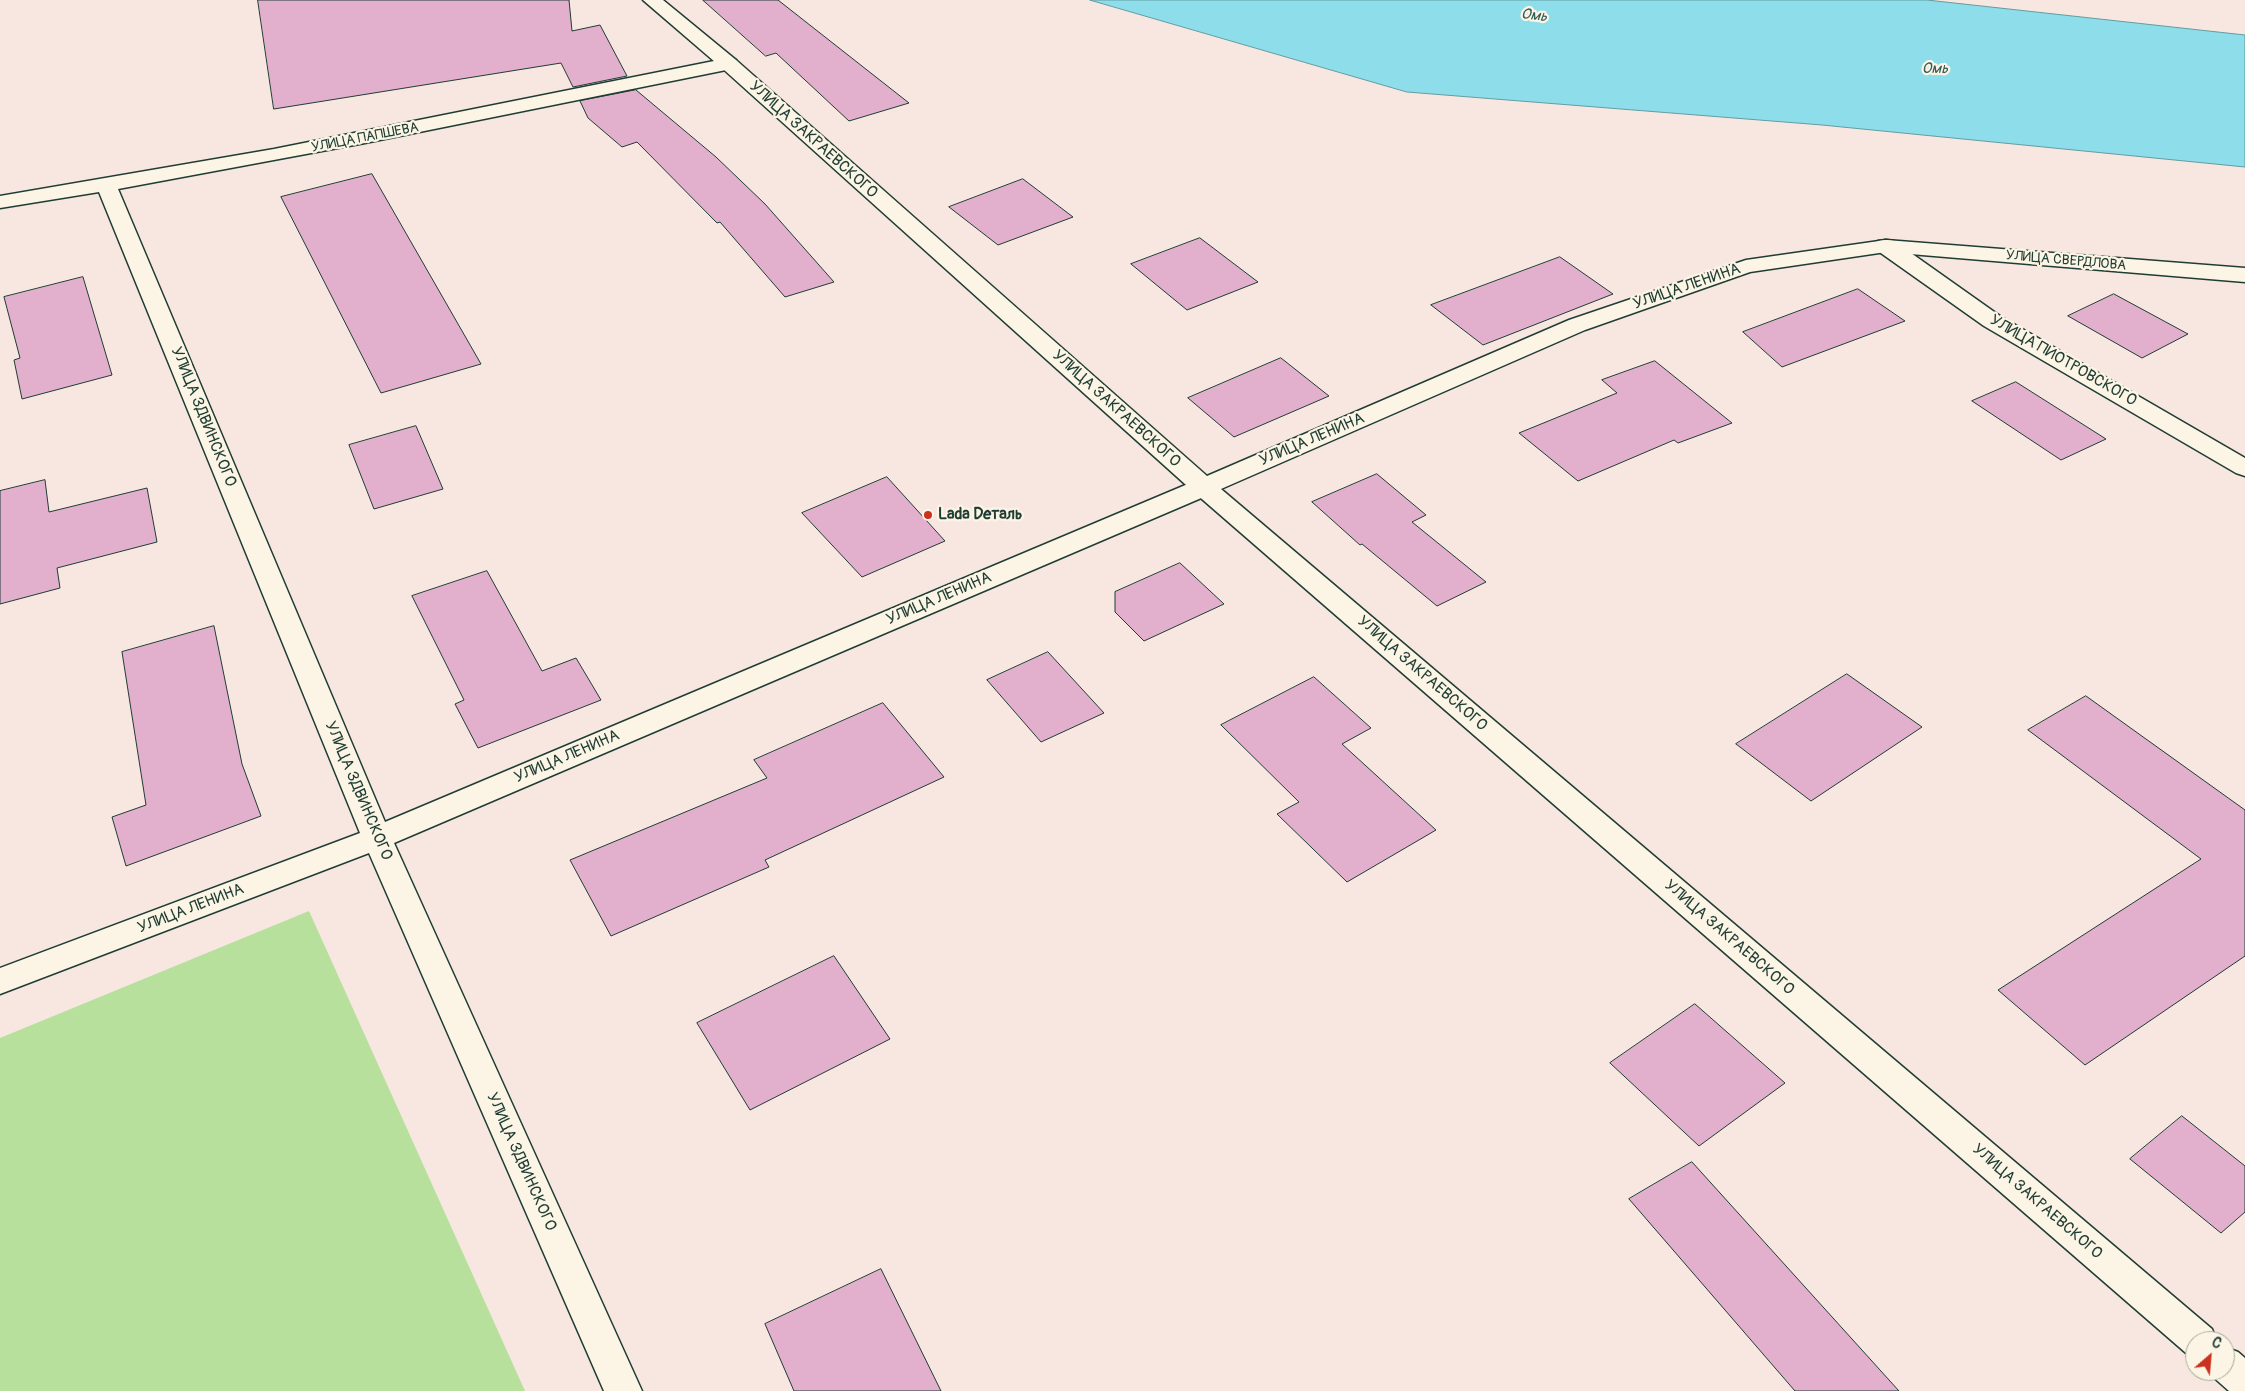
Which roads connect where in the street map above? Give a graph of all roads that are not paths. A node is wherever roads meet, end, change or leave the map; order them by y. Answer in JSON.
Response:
{"nodes":[{"id":1,"x":652,"y":0,"type":"edge"},
{"id":2,"x":728,"y":64,"type":"junction"},
{"id":3,"x":106,"y":186,"type":"junction"},
{"id":4,"x":0,"y":202,"type":"edge"},
{"id":5,"x":1886,"y":246,"type":"junction"},
{"id":6,"x":2245,"y":275,"type":"edge"},
{"id":7,"x":2245,"y":468,"type":"edge"},
{"id":8,"x":1204,"y":486,"type":"junction"},
{"id":9,"x":377,"y":838,"type":"junction"},
{"id":10,"x":0,"y":981,"type":"edge"},
{"id":11,"x":2187,"y":1331,"type":"edge"},
{"id":12,"x":2235,"y":1372,"type":"edge"},
{"id":13,"x":2245,"y":1381,"type":"edge"},
{"id":14,"x":623,"y":1391,"type":"edge"}],
"edges":[{"from":1,"to":2,"type":"street","name":"УЛИЦА ЗАКРАЕВСКОГО"},
{"from":2,"to":3,"type":"street","name":"УЛИЦА ПАПШЕВА"},
{"from":2,"to":8,"type":"street","name":"УЛИЦА ЗАКРАЕВСКОГО"},
{"from":3,"to":4,"type":"street","name":"УЛИЦА ПАПШЕВА"},
{"from":3,"to":9,"type":"street","name":"УЛИЦА ЗДВИНСКОГО"},
{"from":5,"to":6,"type":"street","name":"УЛИЦА СВЕРДЛОВА"},
{"from":5,"to":7,"type":"street","name":"УЛИЦА ПИОТРОВСКОГО"},
{"from":5,"to":8,"type":"street","name":"УЛИЦА ЛЕНИНА"},
{"from":8,"to":9,"type":"street","name":"УЛИЦА ЛЕНИНА"},
{"from":8,"to":11,"type":"street","name":"УЛИЦА ЗАКРАЕВСКОГО"},
{"from":9,"to":10,"type":"street","name":"УЛИЦА ЛЕНИНА"},
{"from":9,"to":14,"type":"street","name":"УЛИЦА ЗДВИНСКОГО"},
{"from":12,"to":13,"type":"street"}]}
